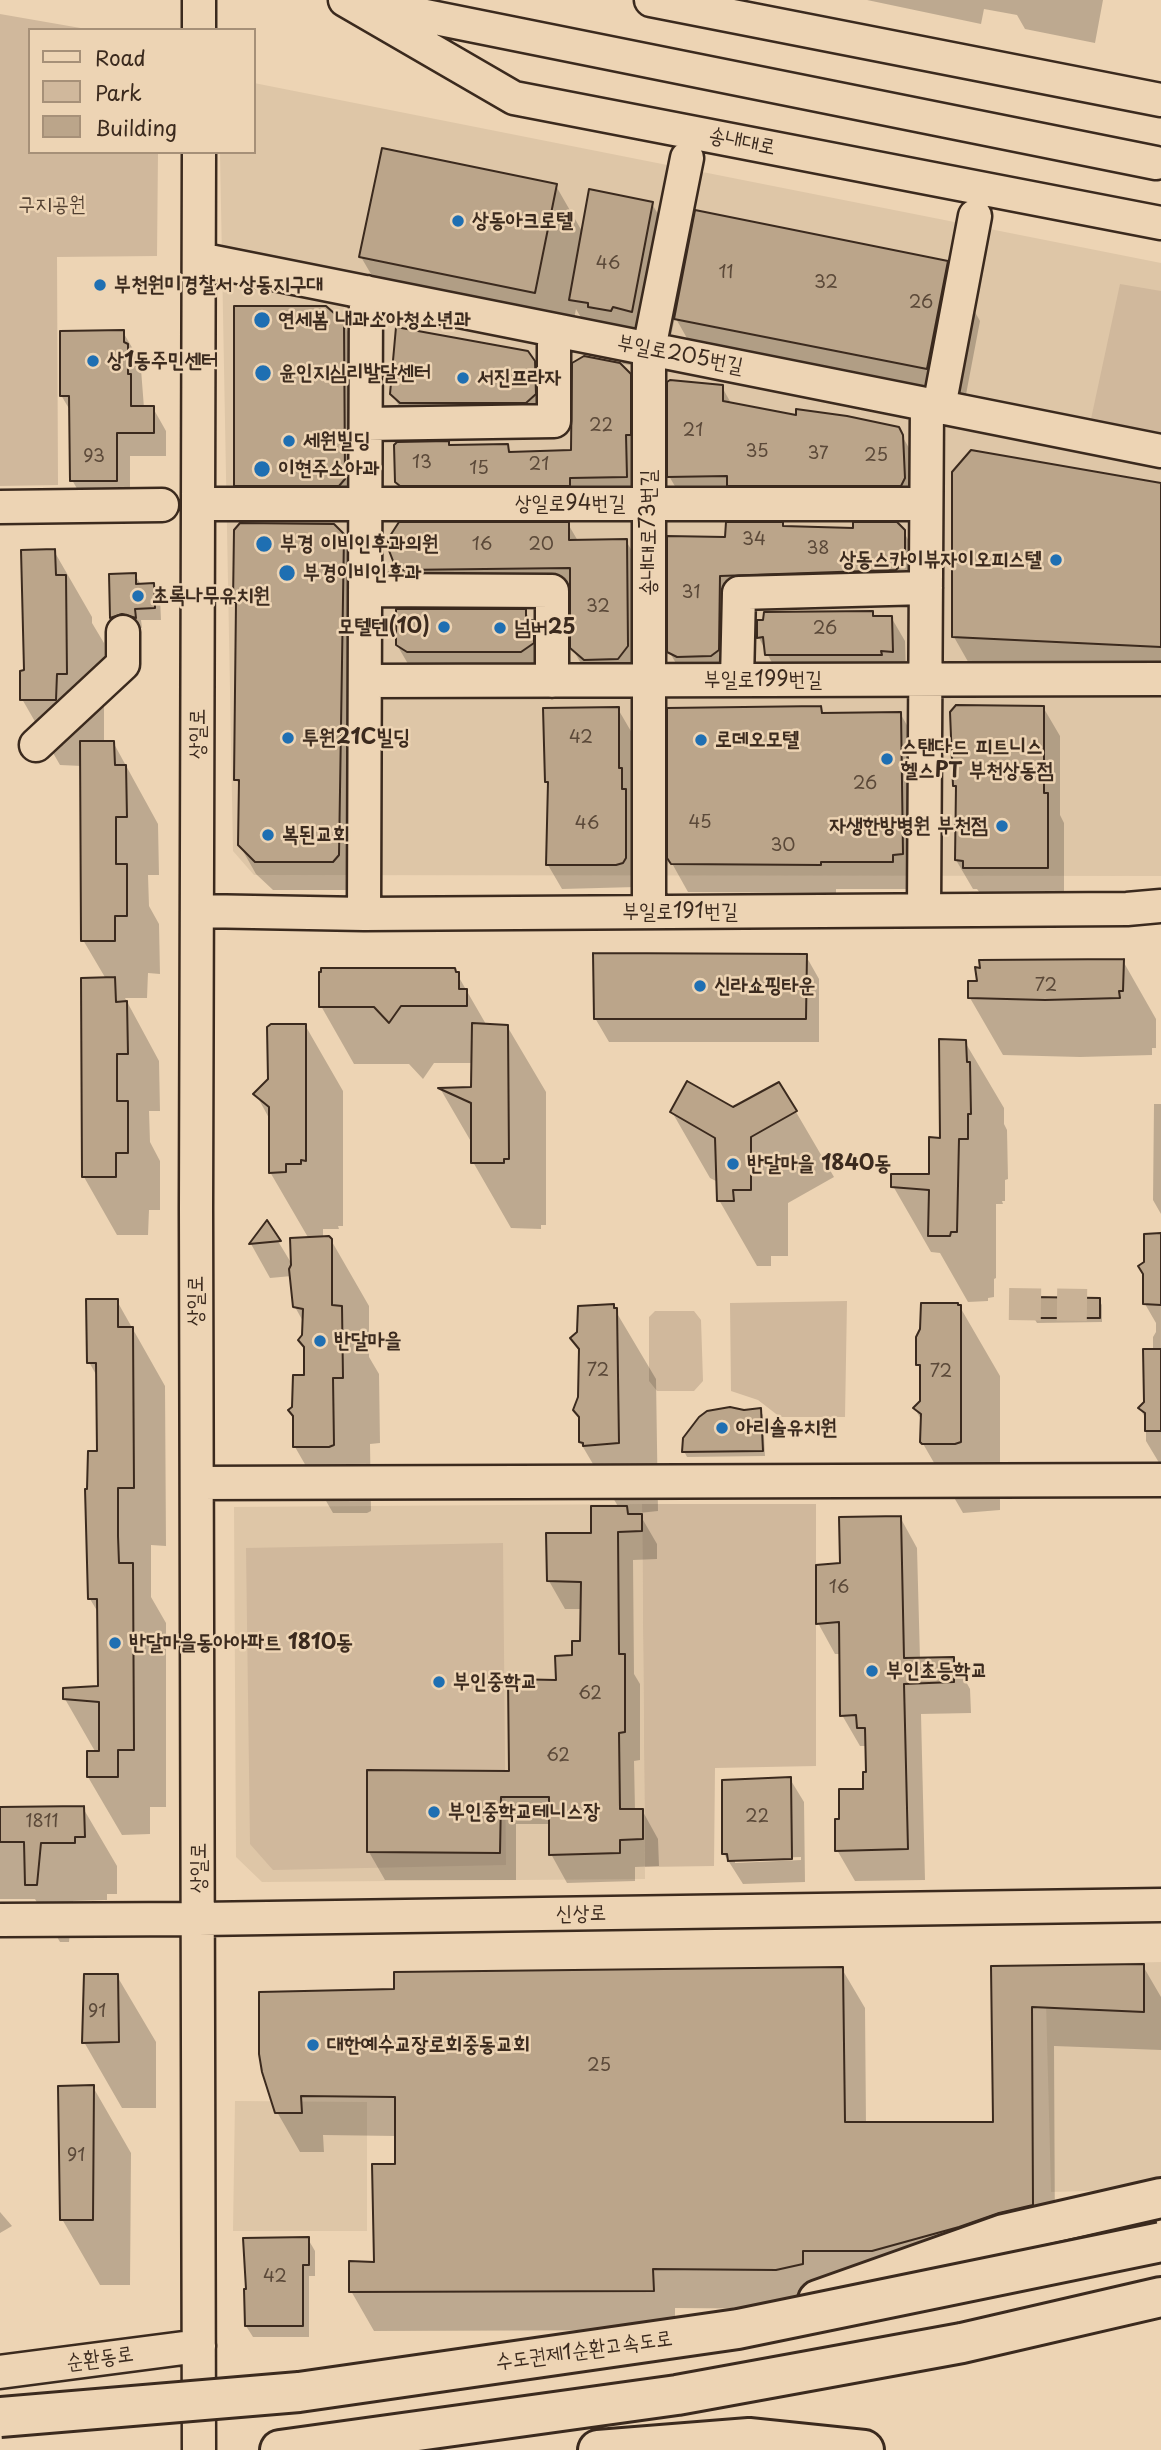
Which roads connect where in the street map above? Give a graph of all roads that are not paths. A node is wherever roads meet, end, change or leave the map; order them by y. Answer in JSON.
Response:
{"nodes":[{"id":1,"x":199,"y":0,"type":"edge"},
{"id":2,"x":346,"y":0,"type":"edge"},
{"id":3,"x":651,"y":0,"type":"edge"},
{"id":4,"x":199,"y":28,"type":"edge"},
{"id":5,"x":1161,"y":100,"type":"edge"},
{"id":6,"x":199,"y":154,"type":"edge"},
{"id":7,"x":687,"y":159,"type":"dead end"},
{"id":8,"x":1156,"y":163,"type":"dead end"},
{"id":9,"x":975,"y":216,"type":"dead end"},
{"id":10,"x":1160,"y":222,"type":"edge"},
{"id":11,"x":199,"y":259,"type":"junction"},
{"id":12,"x":366,"y":292,"type":"junction"},
{"id":13,"x":554,"y":330,"type":"junction"},
{"id":14,"x":649,"y":349,"type":"junction"},
{"id":15,"x":933,"y":406,"type":"junction"},
{"id":16,"x":366,"y":424,"type":"junction"},
{"id":17,"x":1161,"y":451,"type":"edge"},
{"id":18,"x":213,"y":504,"type":"dead end"},
{"id":19,"x":365,"y":504,"type":"junction"},
{"id":20,"x":649,"y":504,"type":"junction"},
{"id":21,"x":926,"y":504,"type":"junction"},
{"id":22,"x":162,"y":505,"type":"dead end"},
{"id":23,"x":0,"y":507,"type":"edge"},
{"id":24,"x":926,"y":588,"type":"junction"},
{"id":25,"x":365,"y":590,"type":"junction"},
{"id":26,"x":123,"y":632,"type":"dead end"},
{"id":27,"x":925,"y":679,"type":"junction"},
{"id":28,"x":1161,"y":679,"type":"edge"},
{"id":29,"x":649,"y":680,"type":"junction"},
{"id":30,"x":737,"y":680,"type":"junction"},
{"id":31,"x":365,"y":681,"type":"junction"},
{"id":32,"x":552,"y":681,"type":"junction"},
{"id":33,"x":36,"y":745,"type":"dead end"},
{"id":34,"x":1161,"y":906,"type":"edge"},
{"id":35,"x":924,"y":910,"type":"junction"},
{"id":36,"x":198,"y":911,"type":"junction"},
{"id":37,"x":649,"y":912,"type":"junction"},
{"id":38,"x":364,"y":914,"type":"junction"},
{"id":39,"x":1161,"y":1480,"type":"edge"},
{"id":40,"x":197,"y":1483,"type":"junction"},
{"id":41,"x":1161,"y":1905,"type":"edge"},
{"id":42,"x":199,"y":1919,"type":"junction"},
{"id":43,"x":0,"y":1920,"type":"edge"},
{"id":44,"x":1161,"y":2198,"type":"edge"},
{"id":45,"x":1161,"y":2242,"type":"edge"},
{"id":46,"x":1161,"y":2297,"type":"edge"},
{"id":47,"x":738,"y":2329,"type":"junction"},
{"id":48,"x":199,"y":2346,"type":"junction"},
{"id":49,"x":0,"y":2372,"type":"edge"},
{"id":50,"x":0,"y":2417,"type":"edge"},
{"id":51,"x":199,"y":2450,"type":"edge"},
{"id":52,"x":280,"y":2450,"type":"edge"},
{"id":53,"x":598,"y":2450,"type":"edge"},
{"id":54,"x":864,"y":2450,"type":"edge"}],
"edges":[{"from":1,"to":4,"type":"street"},
{"from":2,"to":8,"type":"street","name":"송내대로"},
{"from":2,"to":10,"type":"street","name":"송내대로"},
{"from":3,"to":5,"type":"street"},
{"from":6,"to":11,"type":"street","name":"상일로"},
{"from":7,"to":14,"type":"street","name":"송내대로73번길"},
{"from":9,"to":15,"type":"street"},
{"from":11,"to":12,"type":"street","name":"부일로205번길"},
{"from":11,"to":36,"type":"street","name":"상일로"},
{"from":12,"to":13,"type":"street","name":"부일로205번길"},
{"from":12,"to":16,"type":"street"},
{"from":13,"to":14,"type":"street","name":"부일로205번길"},
{"from":13,"to":16,"type":"street"},
{"from":14,"to":15,"type":"street","name":"부일로205번길"},
{"from":14,"to":20,"type":"street","name":"송내대로73번길"},
{"from":15,"to":17,"type":"street","name":"부일로205번길"},
{"from":15,"to":21,"type":"street"},
{"from":16,"to":19,"type":"street"},
{"from":18,"to":19,"type":"street","name":"상일로94번길"},
{"from":19,"to":20,"type":"street","name":"상일로94번길"},
{"from":19,"to":25,"type":"street"},
{"from":20,"to":21,"type":"street","name":"상일로94번길"},
{"from":20,"to":29,"type":"street","name":"송내대로73번길"},
{"from":21,"to":24,"type":"street"},
{"from":22,"to":23,"type":"street"},
{"from":24,"to":27,"type":"street"},
{"from":24,"to":30,"type":"street"},
{"from":25,"to":31,"type":"street"},
{"from":25,"to":32,"type":"street"},
{"from":26,"to":33,"type":"street"},
{"from":27,"to":28,"type":"street","name":"부일로199번길"},
{"from":27,"to":30,"type":"street","name":"부일로199번길"},
{"from":27,"to":35,"type":"street"},
{"from":29,"to":30,"type":"street","name":"부일로199번길"},
{"from":29,"to":32,"type":"street","name":"부일로199번길"},
{"from":29,"to":37,"type":"street","name":"송내대로73번길"},
{"from":31,"to":32,"type":"street","name":"부일로199번길"},
{"from":31,"to":38,"type":"street"},
{"from":34,"to":35,"type":"street","name":"부일로191번길"},
{"from":35,"to":37,"type":"street","name":"부일로191번길"},
{"from":36,"to":38,"type":"street","name":"부일로191번길"},
{"from":36,"to":40,"type":"street","name":"상일로"},
{"from":37,"to":38,"type":"street","name":"부일로191번길"},
{"from":39,"to":40,"type":"street"},
{"from":40,"to":42,"type":"street","name":"상일로"},
{"from":41,"to":42,"type":"street","name":"신상로"},
{"from":42,"to":43,"type":"street","name":"신상로"},
{"from":42,"to":48,"type":"street","name":"상일로"},
{"from":44,"to":47,"type":"highway","bridge":true},
{"from":45,"to":47,"type":"highway","name":"수도권제1순환고속도로","bridge":true},
{"from":46,"to":52,"type":"highway"},
{"from":47,"to":50,"type":"highway","name":"수도권제1순환고속도로","bridge":true},
{"from":48,"to":49,"type":"street","name":"순환동로"},
{"from":48,"to":51,"type":"street","name":"상일로"},
{"from":53,"to":54,"type":"highway"}]}
